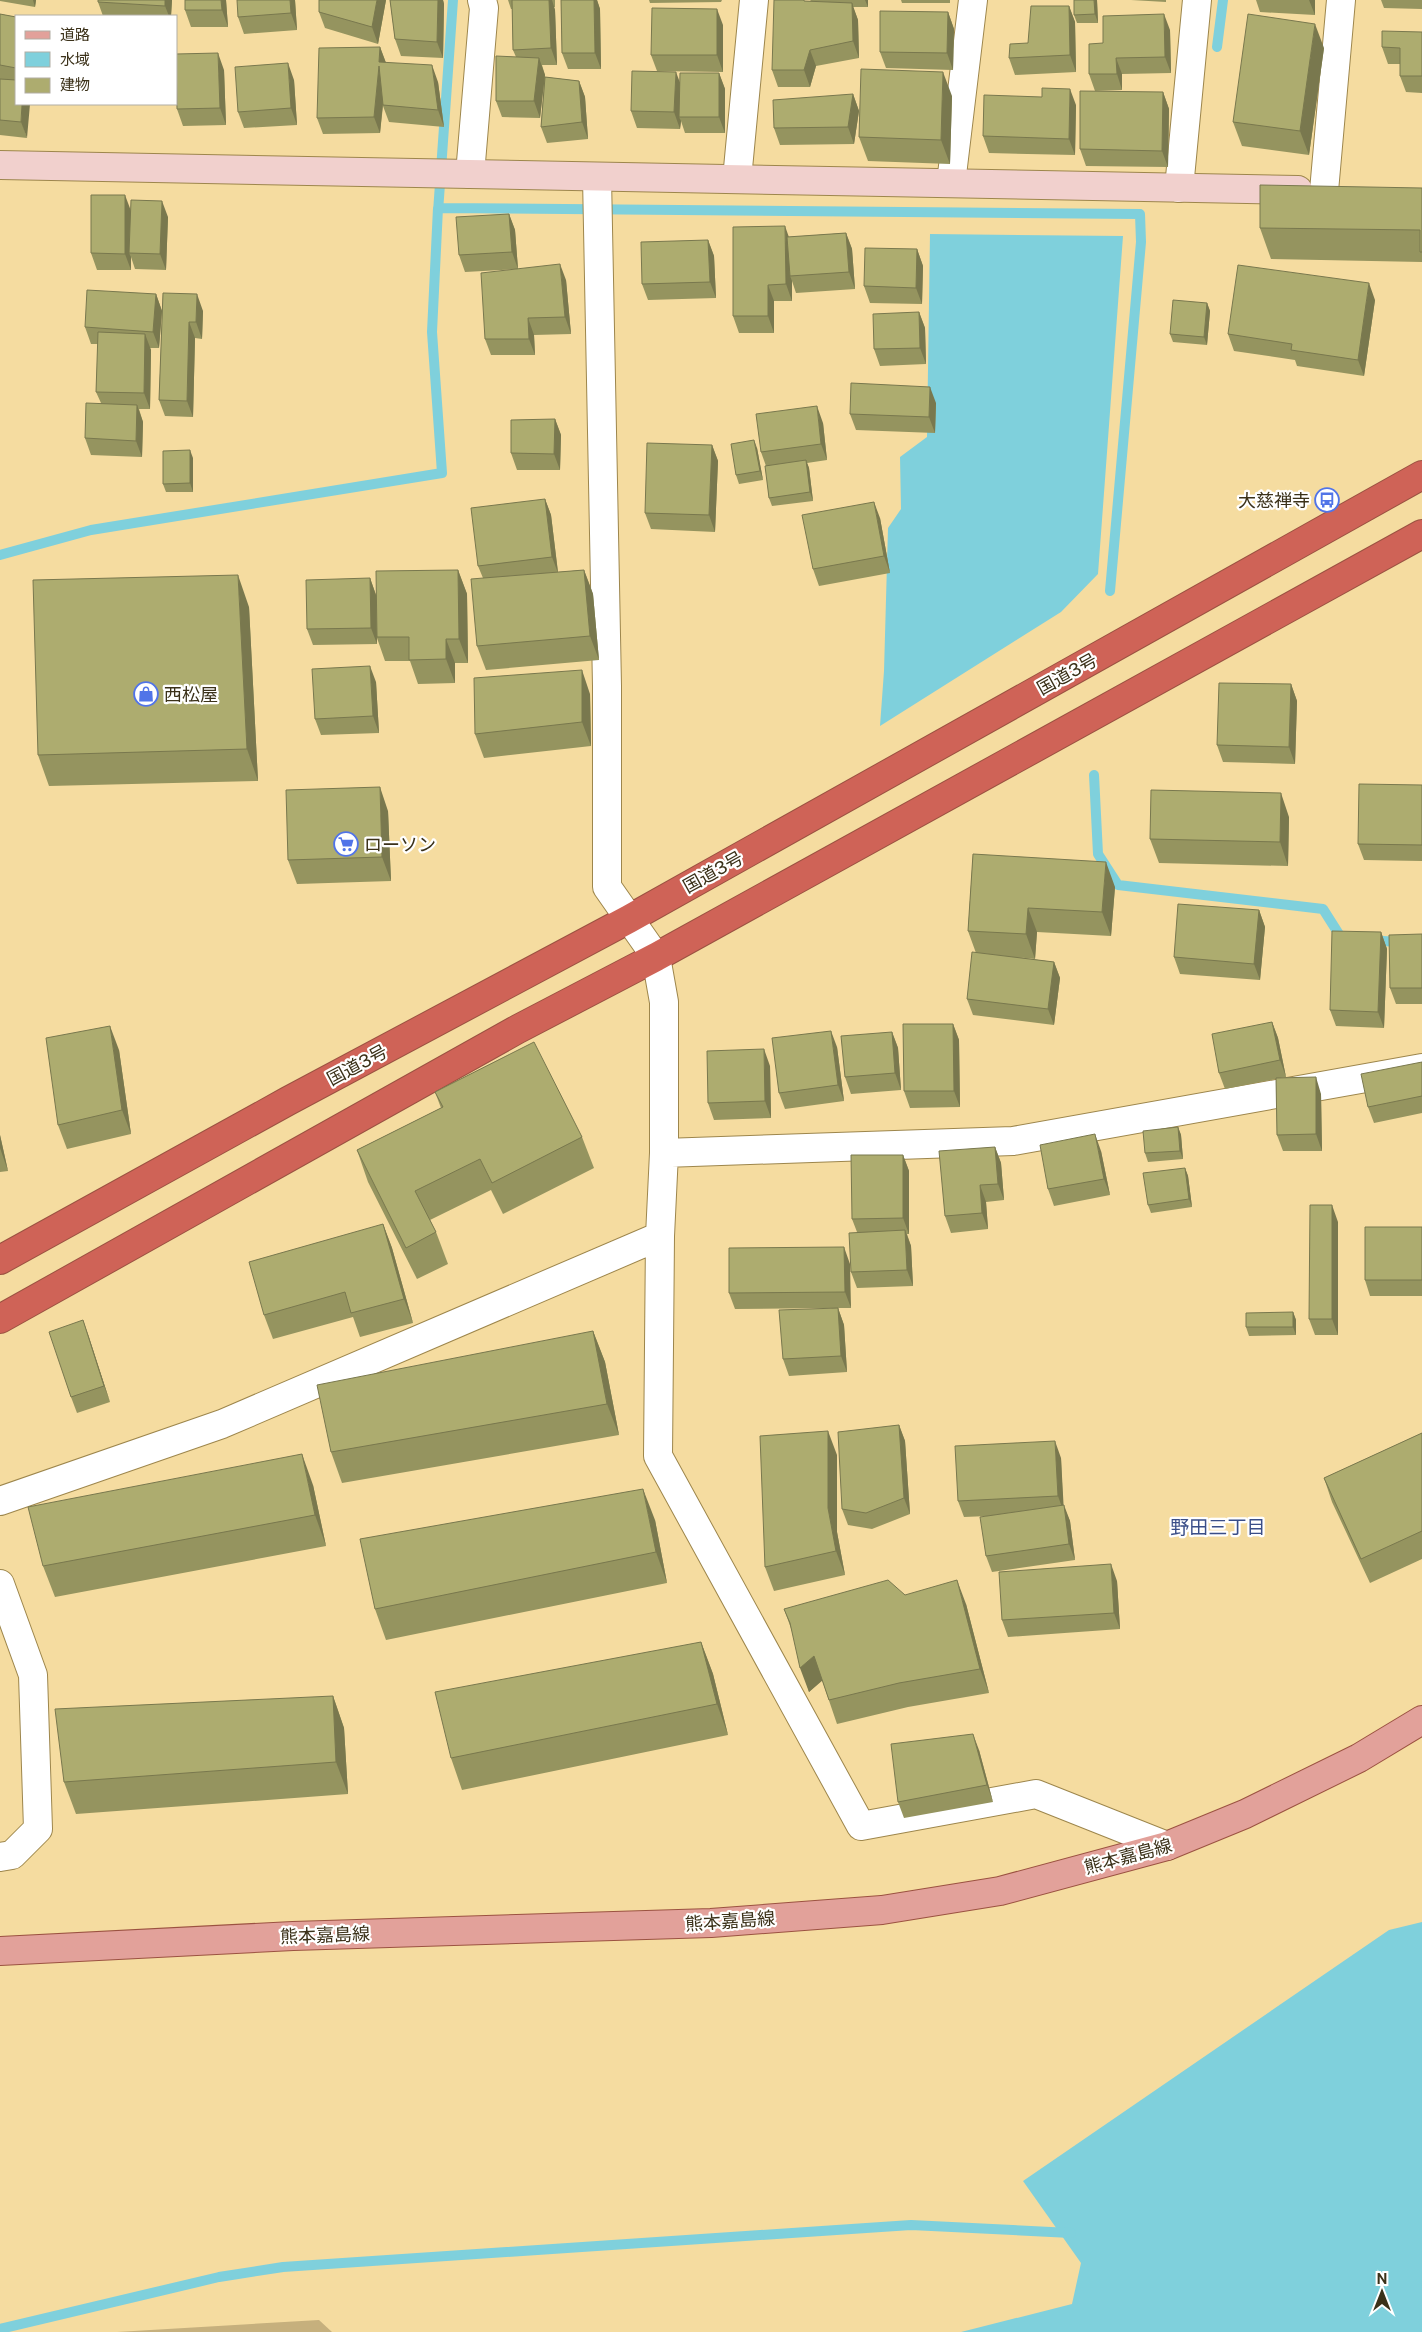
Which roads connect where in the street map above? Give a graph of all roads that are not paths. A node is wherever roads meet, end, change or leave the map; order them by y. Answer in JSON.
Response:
{"nodes":[{"id":1,"x":482,"y":0,"type":"edge"},
{"id":2,"x":754,"y":0,"type":"edge"},
{"id":3,"x":973,"y":0,"type":"edge"},
{"id":4,"x":1197,"y":0,"type":"edge"},
{"id":5,"x":1341,"y":0,"type":"edge"},
{"id":6,"x":0,"y":165,"type":"edge"},
{"id":7,"x":470,"y":174,"type":"junction"},
{"id":8,"x":597,"y":177,"type":"junction"},
{"id":9,"x":737,"y":179,"type":"junction"},
{"id":10,"x":951,"y":183,"type":"junction"},
{"id":11,"x":1179,"y":188,"type":"junction"},
{"id":12,"x":1324,"y":191,"type":"junction"},
{"id":13,"x":1354,"y":191,"type":"edge"},
{"id":14,"x":1422,"y":476,"type":"edge"},
{"id":15,"x":1422,"y":534,"type":"edge"},
{"id":16,"x":629,"y":919,"type":"junction"},
{"id":17,"x":656,"y":957,"type":"junction"},
{"id":18,"x":1422,"y":1068,"type":"edge"},
{"id":19,"x":664,"y":1153,"type":"junction"},
{"id":20,"x":660,"y":1236,"type":"junction"},
{"id":21,"x":0,"y":1260,"type":"edge"},
{"id":22,"x":0,"y":1319,"type":"edge"},
{"id":23,"x":0,"y":1501,"type":"edge"},
{"id":24,"x":0,"y":1584,"type":"edge"},
{"id":25,"x":1422,"y":1720,"type":"edge"},
{"id":26,"x":1167,"y":1846,"type":"junction"},
{"id":27,"x":0,"y":1856,"type":"edge"},
{"id":28,"x":0,"y":1951,"type":"edge"}],
"edges":[{"from":1,"to":7,"type":"street"},
{"from":2,"to":9,"type":"street"},
{"from":3,"to":10,"type":"street"},
{"from":4,"to":11,"type":"street"},
{"from":5,"to":12,"type":"street"},
{"from":6,"to":7,"type":"street"},
{"from":7,"to":8,"type":"street"},
{"from":8,"to":9,"type":"street"},
{"from":8,"to":16,"type":"street"},
{"from":9,"to":10,"type":"street"},
{"from":10,"to":11,"type":"street"},
{"from":11,"to":12,"type":"street"},
{"from":12,"to":13,"type":"street"},
{"from":14,"to":16,"type":"highway","name":"国道3号"},
{"from":15,"to":17,"type":"highway"},
{"from":16,"to":17,"type":"street"},
{"from":16,"to":21,"type":"highway","name":"国道3号"},
{"from":17,"to":19,"type":"street"},
{"from":17,"to":22,"type":"highway"},
{"from":18,"to":19,"type":"street"},
{"from":19,"to":20,"type":"street"},
{"from":20,"to":23,"type":"street"},
{"from":20,"to":26,"type":"street"},
{"from":24,"to":27,"type":"street"},
{"from":25,"to":26,"type":"main road","name":"熊本嘉島線"},
{"from":26,"to":28,"type":"main road","name":"熊本嘉島線"}]}
